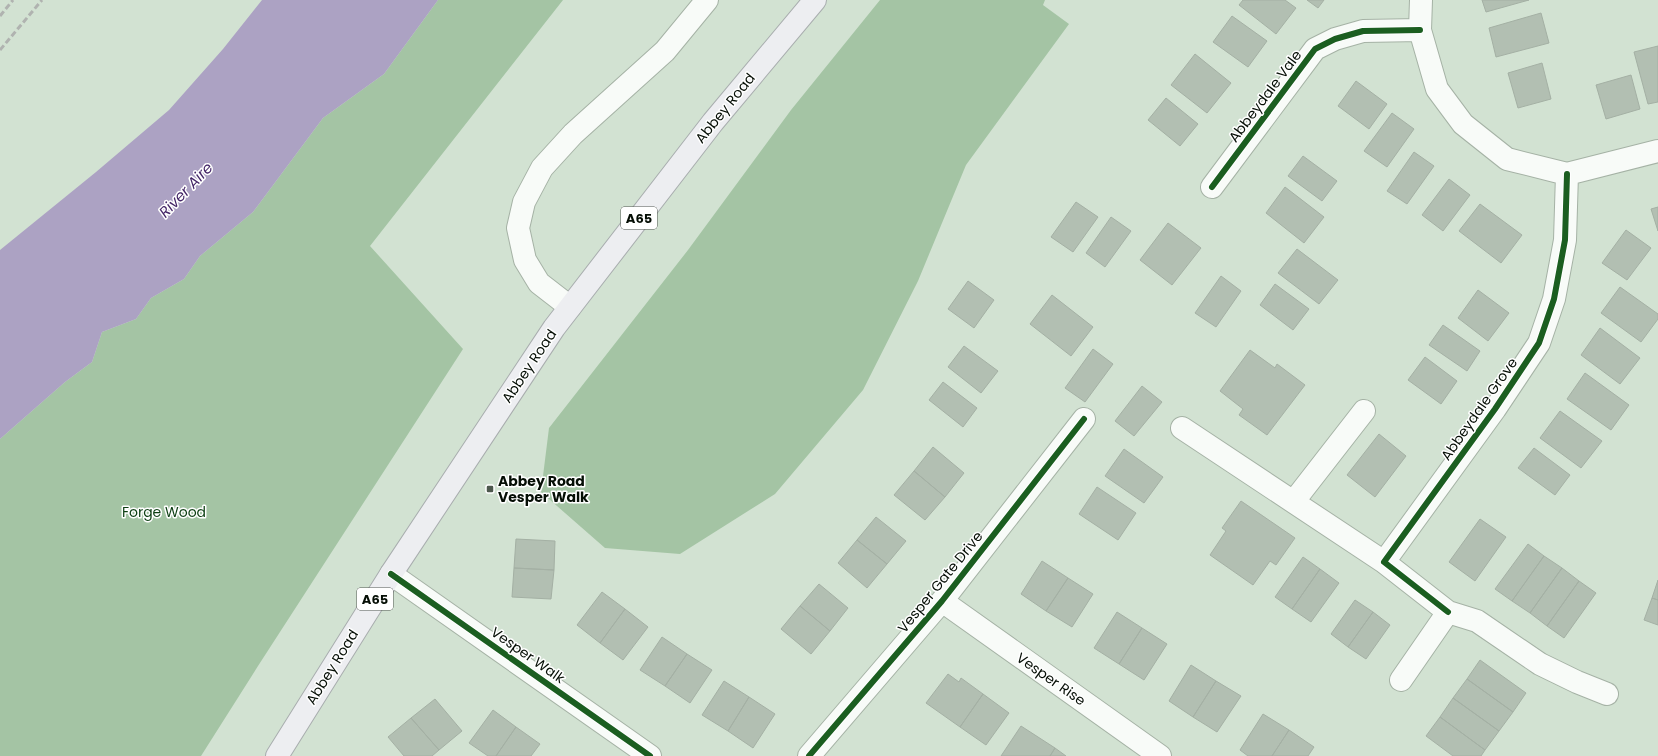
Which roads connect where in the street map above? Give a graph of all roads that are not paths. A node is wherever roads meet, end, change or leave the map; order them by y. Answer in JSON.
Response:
{"nodes":[{"id":1,"x":707,"y":0,"type":"edge"},
{"id":2,"x":815,"y":0,"type":"edge"},
{"id":3,"x":1422,"y":0,"type":"edge"},
{"id":4,"x":1420,"y":30,"type":"junction"},
{"id":5,"x":1658,"y":152,"type":"edge"},
{"id":6,"x":1567,"y":174,"type":"junction"},
{"id":7,"x":1212,"y":187,"type":"dead end"},
{"id":8,"x":570,"y":308,"type":"junction"},
{"id":9,"x":1364,"y":412,"type":"dead end"},
{"id":10,"x":1084,"y":419,"type":"dead end"},
{"id":11,"x":1182,"y":428,"type":"dead end"},
{"id":12,"x":1294,"y":501,"type":"junction"},
{"id":13,"x":1384,"y":562,"type":"junction"},
{"id":14,"x":391,"y":574,"type":"junction"},
{"id":15,"x":942,"y":601,"type":"junction"},
{"id":16,"x":1448,"y":612,"type":"junction"},
{"id":17,"x":1401,"y":680,"type":"dead end"},
{"id":18,"x":1607,"y":694,"type":"dead end"},
{"id":19,"x":277,"y":756,"type":"edge"},
{"id":20,"x":650,"y":756,"type":"edge"},
{"id":21,"x":809,"y":756,"type":"edge"},
{"id":22,"x":1160,"y":756,"type":"edge"}],
"edges":[{"from":1,"to":8,"type":"street"},
{"from":2,"to":8,"type":"main road","name":"Abbey Road","number":"A65"},
{"from":3,"to":4,"type":"street"},
{"from":4,"to":6,"type":"street"},
{"from":4,"to":7,"type":"street","name":"Abbeydale Vale"},
{"from":5,"to":6,"type":"street"},
{"from":6,"to":13,"type":"street","name":"Abbeydale Grove"},
{"from":8,"to":14,"type":"main road","name":"Abbey Road","number":"A65"},
{"from":9,"to":12,"type":"street"},
{"from":10,"to":15,"type":"street","name":"Vesper Gate Drive"},
{"from":11,"to":12,"type":"street"},
{"from":12,"to":13,"type":"street"},
{"from":13,"to":16,"type":"street"},
{"from":14,"to":19,"type":"main road","name":"Abbey Road","number":"A65"},
{"from":14,"to":20,"type":"street","name":"Vesper Walk"},
{"from":15,"to":21,"type":"street","name":"Vesper Gate Drive"},
{"from":15,"to":22,"type":"street","name":"Vesper Rise"},
{"from":16,"to":17,"type":"street"},
{"from":16,"to":18,"type":"street"}]}
